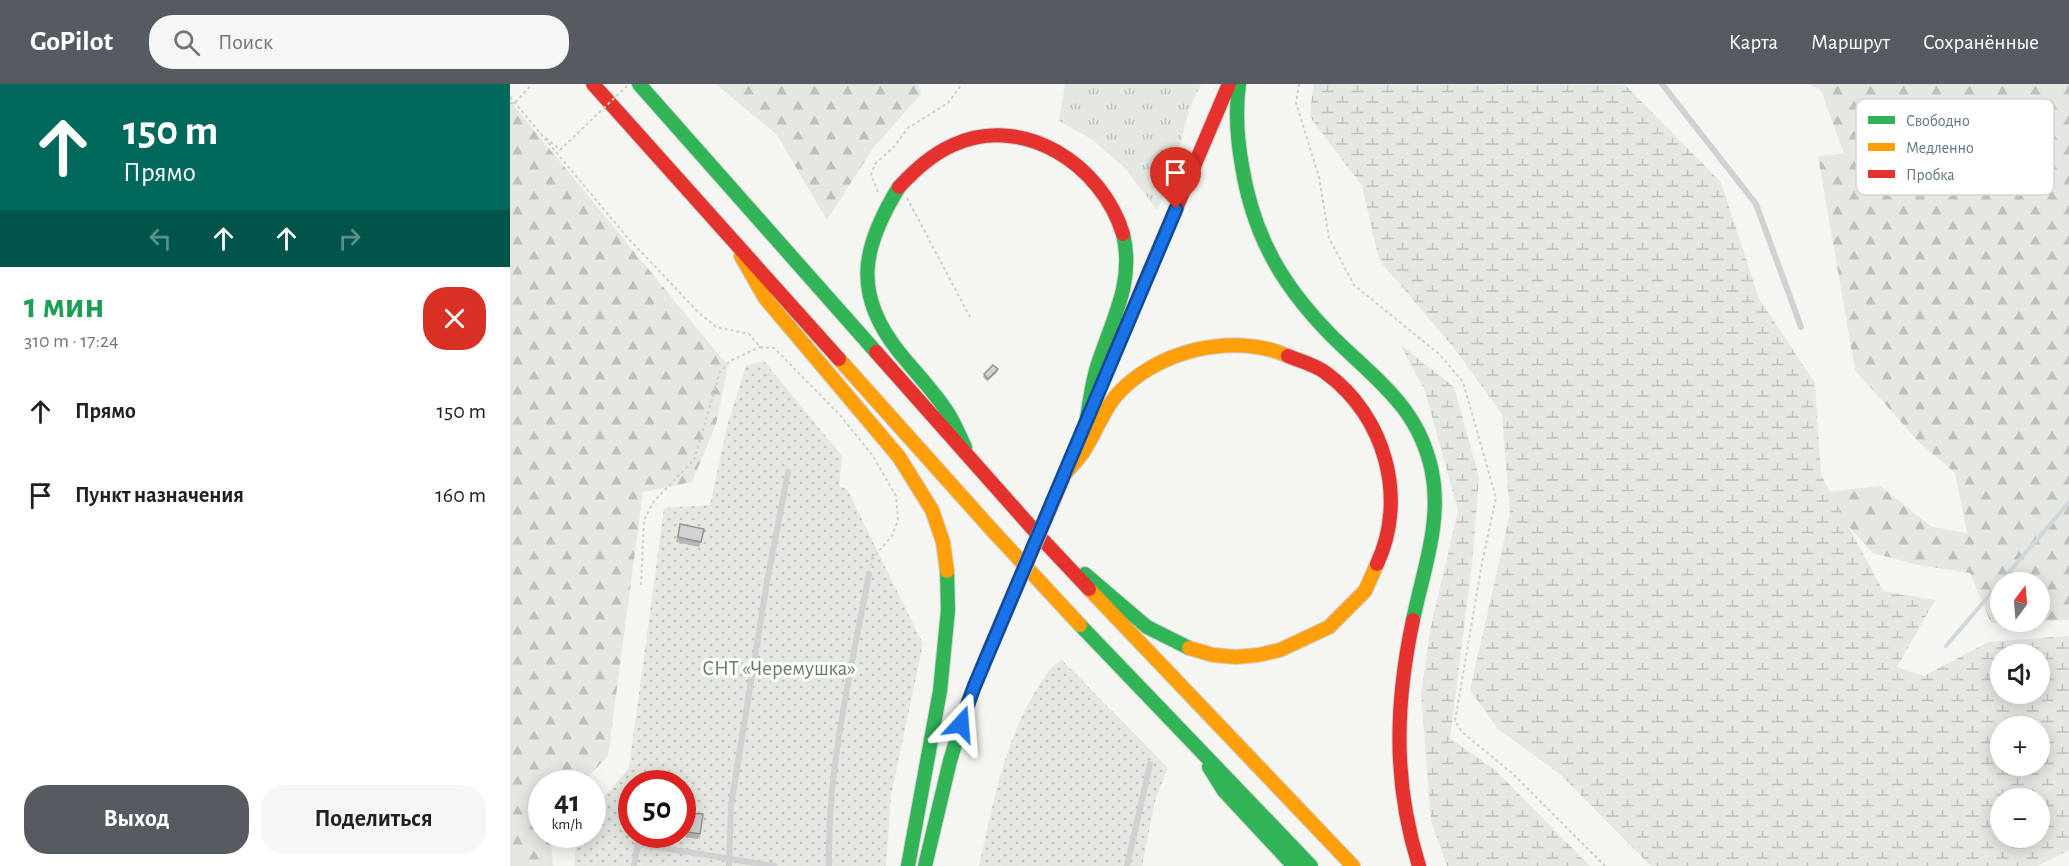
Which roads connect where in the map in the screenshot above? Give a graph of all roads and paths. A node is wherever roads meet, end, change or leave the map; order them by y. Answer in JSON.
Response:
{"nodes":[{"id":1,"x":532,"y":84,"type":"edge"},
{"id":2,"x":593,"y":84,"type":"edge"},
{"id":3,"x":629,"y":84,"type":"edge"},
{"id":4,"x":639,"y":84,"type":"edge"},
{"id":5,"x":962,"y":84,"type":"edge"},
{"id":6,"x":1229,"y":84,"type":"edge"},
{"id":7,"x":1239,"y":84,"type":"edge"},
{"id":8,"x":1662,"y":84,"type":"edge"},
{"id":9,"x":510,"y":97,"type":"edge"},
{"id":10,"x":510,"y":103,"type":"edge"},
{"id":11,"x":515,"y":103,"type":"junction"},
{"id":12,"x":540,"y":132,"type":"junction"},
{"id":13,"x":900,"y":184,"type":"junction"},
{"id":14,"x":885,"y":207,"type":"junction"},
{"id":15,"x":725,"y":230,"type":"junction"},
{"id":16,"x":970,"y":317,"type":"dead end"},
{"id":17,"x":1801,"y":327,"type":"dead end"},
{"id":18,"x":760,"y":347,"type":"junction"},
{"id":19,"x":1087,"y":417,"type":"junction"},
{"id":20,"x":971,"y":459,"type":"junction"},
{"id":21,"x":788,"y":472,"type":"dead end"},
{"id":22,"x":1064,"y":476,"type":"junction"},
{"id":23,"x":1040,"y":537,"type":"junction"},
{"id":24,"x":869,"y":574,"type":"joint"},
{"id":25,"x":641,"y":585,"type":"dead end"},
{"id":26,"x":1197,"y":748,"type":"junction"},
{"id":27,"x":1150,"y":764,"type":"dead end"},
{"id":28,"x":730,"y":863,"type":"edge"},
{"id":29,"x":634,"y":866,"type":"edge"},
{"id":30,"x":774,"y":866,"type":"edge"},
{"id":31,"x":830,"y":866,"type":"edge"},
{"id":32,"x":908,"y":866,"type":"edge"},
{"id":33,"x":925,"y":866,"type":"edge"},
{"id":34,"x":1127,"y":866,"type":"edge"},
{"id":35,"x":1294,"y":866,"type":"edge"},
{"id":36,"x":1311,"y":866,"type":"edge"},
{"id":37,"x":1353,"y":866,"type":"edge"},
{"id":38,"x":1419,"y":866,"type":"edge"}],
"edges":[{"from":1,"to":11,"type":"path"},
{"from":2,"to":15,"type":"main road"},
{"from":3,"to":12,"type":"path","bridge":true},
{"from":4,"to":20,"type":"main road"},
{"from":5,"to":14,"type":"path"},
{"from":6,"to":19,"type":"main road"},
{"from":7,"to":38,"type":"main road"},
{"from":8,"to":17,"type":"lane"},
{"from":9,"to":11,"type":"path"},
{"from":10,"to":11,"type":"path"},
{"from":11,"to":12,"type":"path"},
{"from":12,"to":18,"type":"path"},
{"from":13,"to":14,"type":"main road"},
{"from":13,"to":16,"type":"path"},
{"from":13,"to":19,"type":"main road"},
{"from":14,"to":20,"type":"main road"},
{"from":15,"to":26,"type":"main road"},
{"from":15,"to":32,"type":"main road"},
{"from":18,"to":24,"type":"path"},
{"from":18,"to":25,"type":"path"},
{"from":19,"to":22,"type":"main road"},
{"from":20,"to":23,"type":"main road"},
{"from":21,"to":28,"type":"lane"},
{"from":22,"to":23,"type":"main road"},
{"from":22,"to":33,"type":"main road","bridge":true},
{"from":23,"to":37,"type":"main road"},
{"from":24,"to":31,"type":"lane"},
{"from":26,"to":35,"type":"main road"},
{"from":26,"to":36,"type":"main road"},
{"from":27,"to":34,"type":"lane"},
{"from":28,"to":29,"type":"lane"},
{"from":28,"to":30,"type":"lane"}]}
